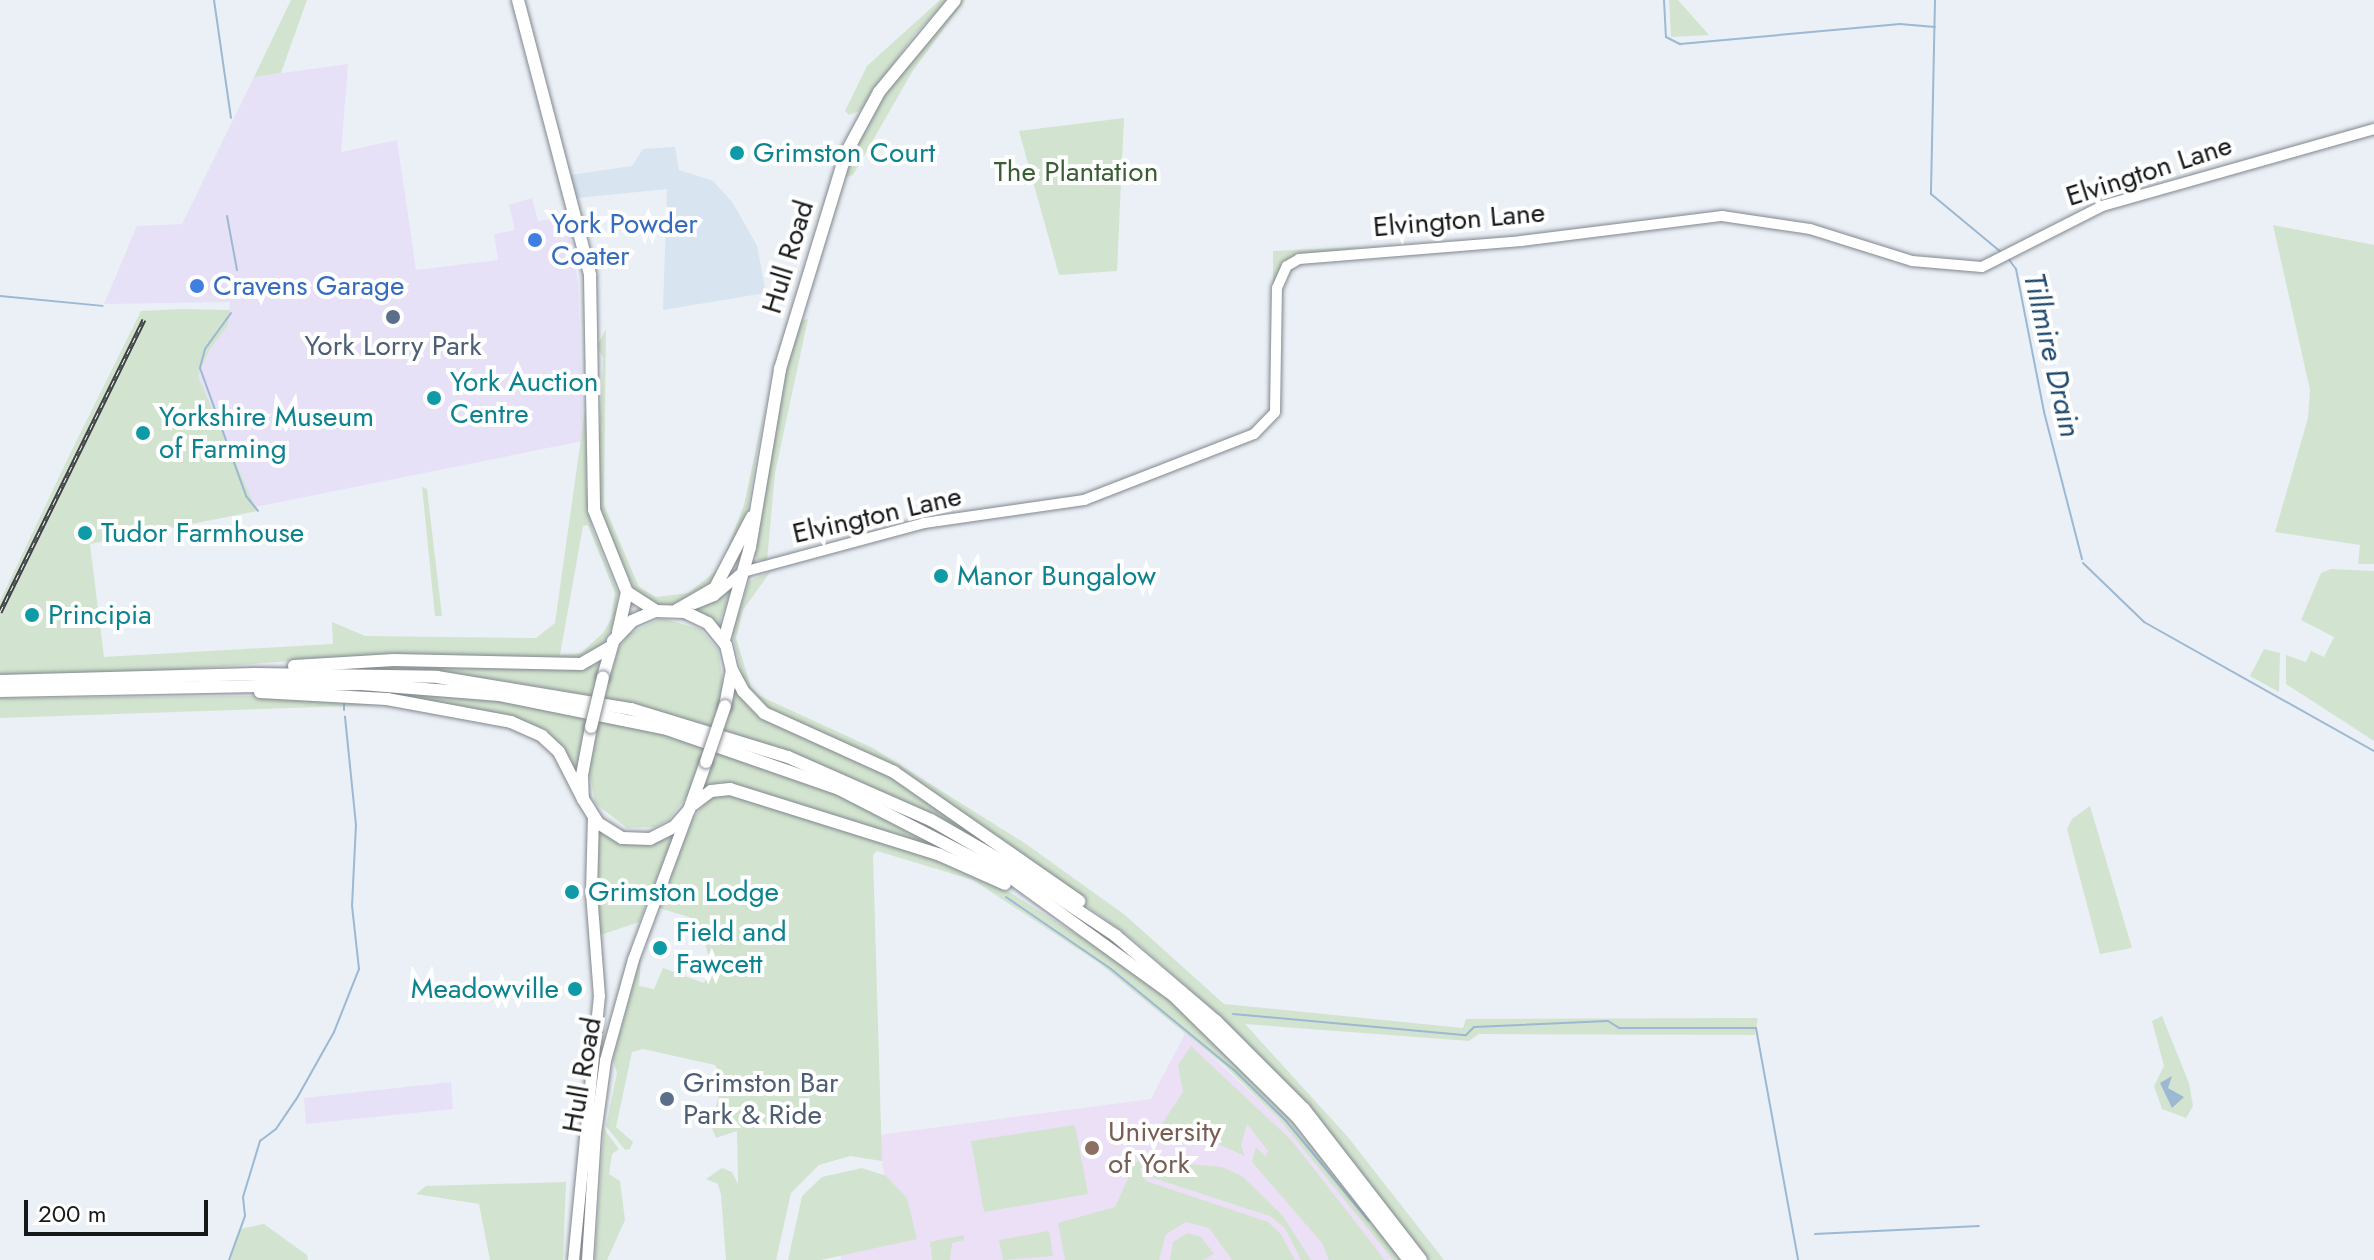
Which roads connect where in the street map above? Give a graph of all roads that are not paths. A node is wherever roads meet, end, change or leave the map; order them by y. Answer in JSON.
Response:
{"nodes":[{"id":1,"x":518,"y":0,"type":"edge"},
{"id":2,"x":955,"y":0,"type":"edge"},
{"id":3,"x":2374,"y":129,"type":"edge"},
{"id":4,"x":754,"y":514,"type":"junction"},
{"id":5,"x":743,"y":572,"type":"junction"},
{"id":6,"x":627,"y":592,"type":"junction"},
{"id":7,"x":694,"y":604,"type":"junction"},
{"id":8,"x":673,"y":610,"type":"junction"},
{"id":9,"x":656,"y":611,"type":"junction"},
{"id":10,"x":724,"y":640,"type":"junction"},
{"id":11,"x":614,"y":642,"type":"junction"},
{"id":12,"x":732,"y":670,"type":"junction"},
{"id":13,"x":255,"y":674,"type":"junction"},
{"id":14,"x":0,"y":681,"type":"edge"},
{"id":15,"x":186,"y":686,"type":"junction"},
{"id":16,"x":0,"y":691,"type":"edge"},
{"id":17,"x":583,"y":799,"type":"junction"},
{"id":18,"x":689,"y":810,"type":"junction"},
{"id":19,"x":593,"y":818,"type":"junction"},
{"id":20,"x":1046,"y":901,"type":"junction"},
{"id":21,"x":1116,"y":936,"type":"junction"},
{"id":22,"x":573,"y":1260,"type":"edge"},
{"id":23,"x":587,"y":1260,"type":"edge"},
{"id":24,"x":1409,"y":1260,"type":"edge"},
{"id":25,"x":1421,"y":1260,"type":"edge"}],
"edges":[{"from":1,"to":6,"type":"highway"},
{"from":2,"to":4,"type":"highway","name":"Hull Road"},
{"from":3,"to":5,"type":"main road","name":"Elvington Lane"},
{"from":4,"to":5,"type":"highway","name":"Hull Road"},
{"from":4,"to":7,"type":"highway","name":"Hull Road"},
{"from":5,"to":7,"type":"main road","name":"Elvington Lane"},
{"from":5,"to":10,"type":"highway","name":"Hull Road"},
{"from":6,"to":9,"type":"highway"},
{"from":6,"to":11,"type":"highway"},
{"from":7,"to":8,"type":"highway","name":"Hull Road"},
{"from":8,"to":9,"type":"highway"},
{"from":8,"to":10,"type":"highway"},
{"from":9,"to":11,"type":"highway"},
{"from":10,"to":12,"type":"highway"},
{"from":11,"to":13,"type":"highway"},
{"from":11,"to":17,"type":"highway","bridge":true},
{"from":12,"to":18,"type":"highway","bridge":true},
{"from":12,"to":21,"type":"highway"},
{"from":13,"to":14,"type":"highway"},
{"from":13,"to":21,"type":"highway"},
{"from":15,"to":16,"type":"highway"},
{"from":15,"to":17,"type":"highway"},
{"from":15,"to":20,"type":"highway"},
{"from":17,"to":19,"type":"highway"},
{"from":18,"to":19,"type":"highway"},
{"from":18,"to":20,"type":"highway"},
{"from":18,"to":23,"type":"main road","name":"Hull Road"},
{"from":19,"to":22,"type":"main road","name":"Hull Road"},
{"from":20,"to":24,"type":"highway"},
{"from":21,"to":25,"type":"highway"}]}
